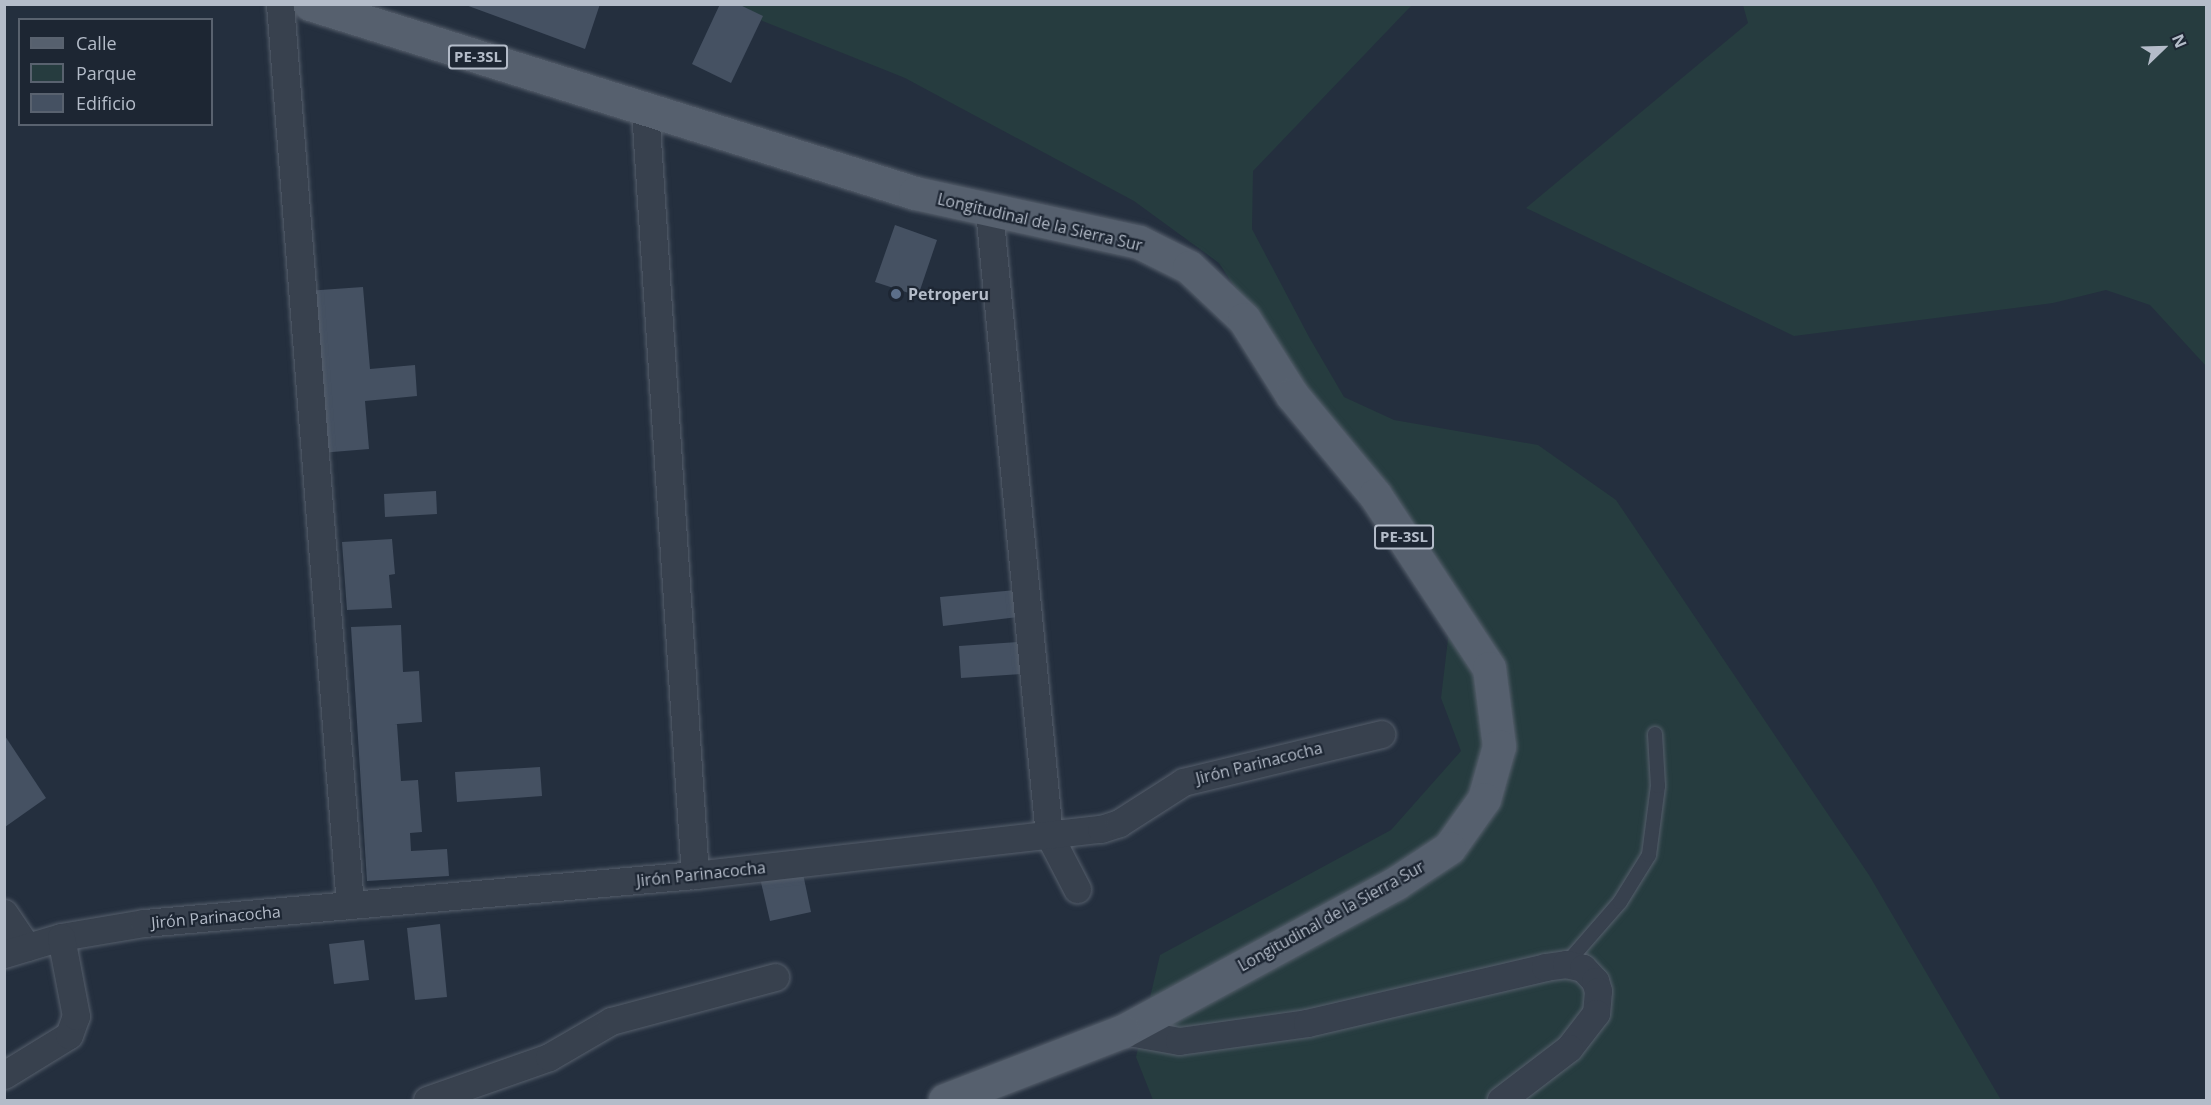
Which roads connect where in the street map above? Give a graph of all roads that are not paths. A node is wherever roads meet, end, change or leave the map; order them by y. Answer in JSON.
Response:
{"nodes":[{"id":1,"x":280,"y":4,"type":"edge"},
{"id":2,"x":310,"y":4,"type":"edge"},
{"id":3,"x":645,"y":109,"type":"junction"},
{"id":4,"x":989,"y":210,"type":"junction"},
{"id":5,"x":1381,"y":734,"type":"dead end"},
{"id":6,"x":1655,"y":734,"type":"dead end"},
{"id":7,"x":1048,"y":835,"type":"junction"},
{"id":8,"x":695,"y":875,"type":"junction"},
{"id":9,"x":1077,"y":889,"type":"dead end"},
{"id":10,"x":350,"y":906,"type":"junction"},
{"id":11,"x":4,"y":913,"type":"edge"},
{"id":12,"x":61,"y":937,"type":"junction"},
{"id":13,"x":16,"y":951,"type":"edge"},
{"id":14,"x":1566,"y":964,"type":"junction"},
{"id":15,"x":775,"y":977,"type":"dead end"},
{"id":16,"x":1123,"y":1031,"type":"junction"},
{"id":17,"x":4,"y":1075,"type":"edge"},
{"id":18,"x":427,"y":1101,"type":"edge"},
{"id":19,"x":945,"y":1101,"type":"edge"},
{"id":20,"x":1500,"y":1101,"type":"edge"}],
"edges":[{"from":1,"to":10,"type":"street"},
{"from":2,"to":3,"type":"main road","number":"PE-3SL"},
{"from":3,"to":4,"type":"main road","name":"Longitudinal de la Sierra Sur","number":"PE-3SL"},
{"from":3,"to":8,"type":"street"},
{"from":4,"to":7,"type":"street"},
{"from":4,"to":16,"type":"main road","name":"Longitudinal de la Sierra Sur","number":"PE-3SL"},
{"from":5,"to":7,"type":"street","name":"Jirón Parinacocha"},
{"from":6,"to":14,"type":"lane"},
{"from":7,"to":8,"type":"street","name":"Jirón Parinacocha"},
{"from":7,"to":9,"type":"street"},
{"from":8,"to":10,"type":"street","name":"Jirón Parinacocha"},
{"from":10,"to":12,"type":"street","name":"Jirón Parinacocha"},
{"from":11,"to":13,"type":"street"},
{"from":12,"to":13,"type":"street","name":"Jirón Parinacocha"},
{"from":12,"to":17,"type":"street"},
{"from":14,"to":16,"type":"street"},
{"from":14,"to":20,"type":"street"},
{"from":15,"to":18,"type":"street"},
{"from":16,"to":19,"type":"main road","name":"Longitudinal de la Sierra Sur","number":"PE-3SL"}]}
